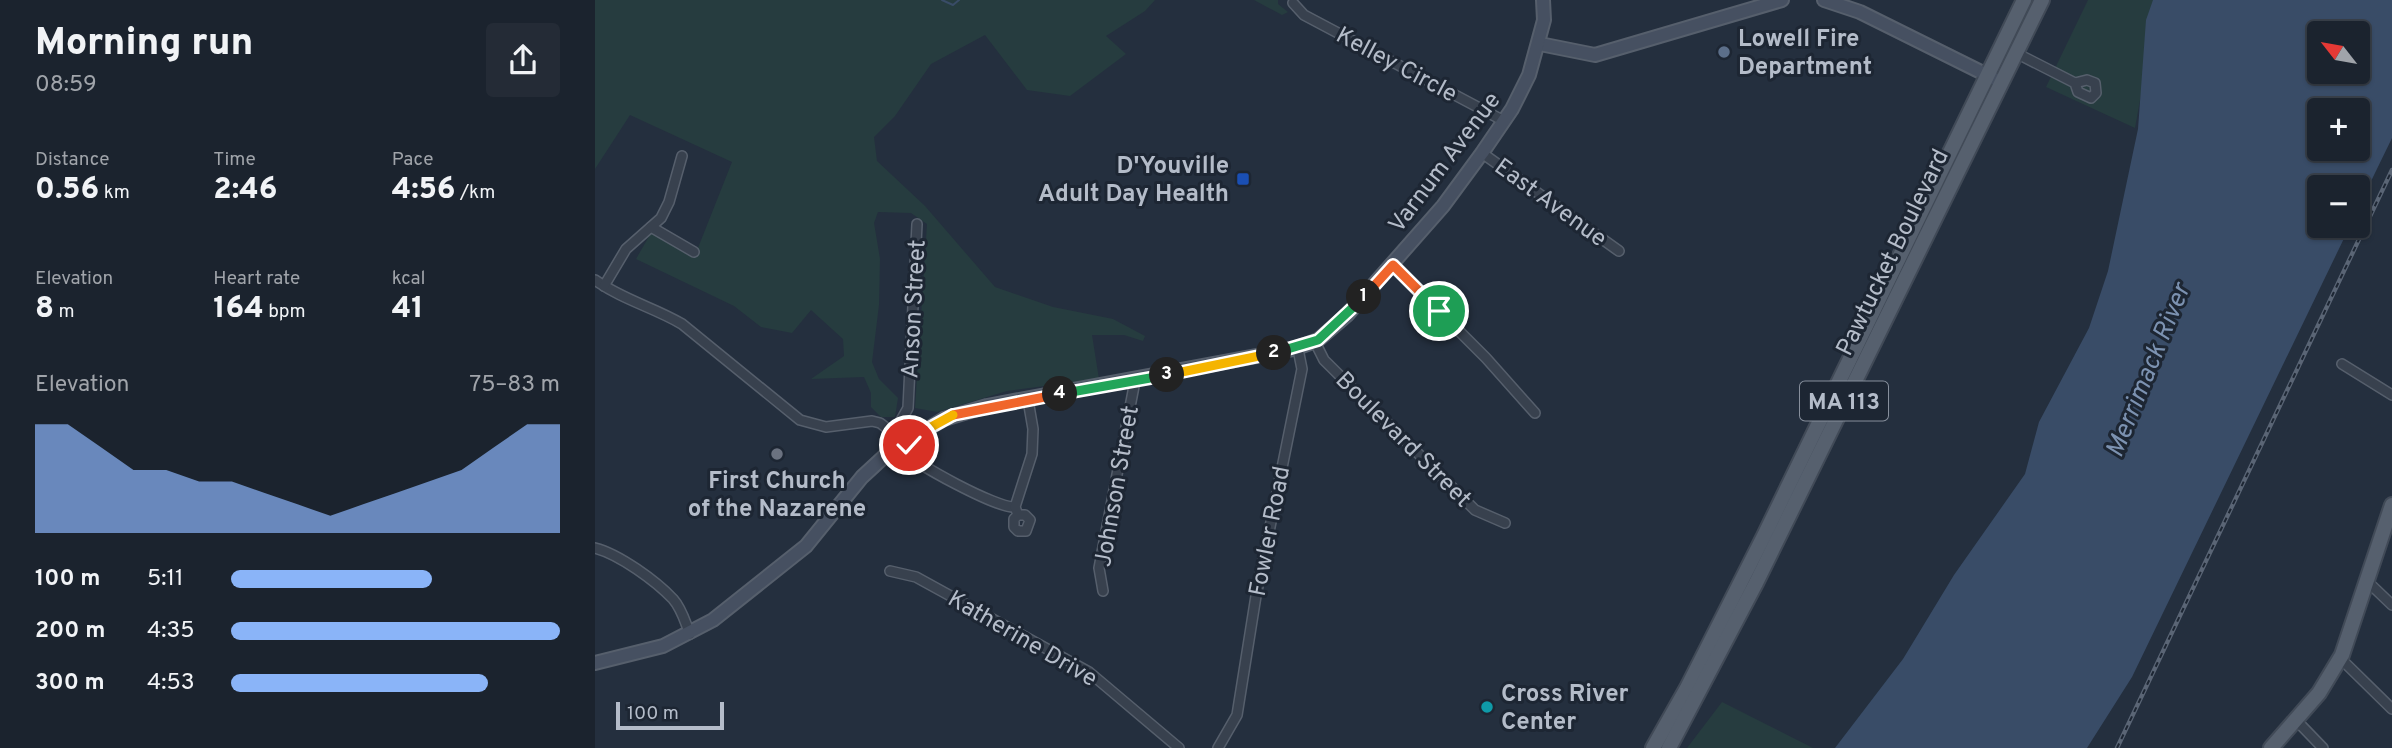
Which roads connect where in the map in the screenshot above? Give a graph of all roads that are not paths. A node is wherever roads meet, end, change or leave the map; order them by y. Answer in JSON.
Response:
{"nodes":[{"id":1,"x":1543,"y":0,"type":"edge"},
{"id":2,"x":1782,"y":0,"type":"edge"},
{"id":3,"x":1824,"y":0,"type":"edge"},
{"id":4,"x":2024,"y":0,"type":"edge"},
{"id":5,"x":2042,"y":0,"type":"edge"},
{"id":6,"x":1293,"y":3,"type":"dead end"},
{"id":7,"x":1540,"y":44,"type":"junction"},
{"id":8,"x":2016,"y":53,"type":"junction"},
{"id":9,"x":1988,"y":76,"type":"junction"},
{"id":10,"x":2002,"y":82,"type":"junction"},
{"id":11,"x":2075,"y":83,"type":"dead end"},
{"id":12,"x":1504,"y":121,"type":"junction"},
{"id":13,"x":1482,"y":153,"type":"junction"},
{"id":14,"x":682,"y":156,"type":"dead end"},
{"id":15,"x":917,"y":224,"type":"dead end"},
{"id":16,"x":652,"y":227,"type":"junction"},
{"id":17,"x":1619,"y":251,"type":"dead end"},
{"id":18,"x":694,"y":252,"type":"dead end"},
{"id":19,"x":1393,"y":265,"type":"junction"},
{"id":20,"x":595,"y":280,"type":"edge"},
{"id":21,"x":604,"y":286,"type":"junction"},
{"id":22,"x":1315,"y":342,"type":"junction"},
{"id":23,"x":1298,"y":349,"type":"junction"},
{"id":24,"x":2342,"y":363,"type":"dead end"},
{"id":25,"x":1135,"y":381,"type":"junction"},
{"id":26,"x":2392,"y":395,"type":"edge"},
{"id":27,"x":1028,"y":400,"type":"junction"},
{"id":28,"x":1535,"y":413,"type":"dead end"},
{"id":29,"x":898,"y":438,"type":"junction"},
{"id":30,"x":2392,"y":505,"type":"edge"},
{"id":31,"x":1505,"y":523,"type":"dead end"},
{"id":32,"x":595,"y":548,"type":"edge"},
{"id":33,"x":890,"y":570,"type":"dead end"},
{"id":34,"x":2368,"y":582,"type":"junction"},
{"id":35,"x":1103,"y":591,"type":"dead end"},
{"id":36,"x":2392,"y":605,"type":"edge"},
{"id":37,"x":690,"y":634,"type":"junction"},
{"id":38,"x":2340,"y":658,"type":"junction"},
{"id":39,"x":595,"y":663,"type":"edge"},
{"id":40,"x":2392,"y":709,"type":"edge"},
{"id":41,"x":2297,"y":720,"type":"junction"},
{"id":42,"x":1179,"y":748,"type":"edge"},
{"id":43,"x":1217,"y":748,"type":"edge"},
{"id":44,"x":1653,"y":748,"type":"edge"},
{"id":45,"x":1669,"y":748,"type":"edge"},
{"id":46,"x":2271,"y":748,"type":"edge"},
{"id":47,"x":2323,"y":748,"type":"edge"}],
"edges":[{"from":1,"to":7,"type":"main road","name":"Varnum Avenue"},
{"from":2,"to":7,"type":"main road"},
{"from":3,"to":9,"type":"main road"},
{"from":4,"to":9,"type":"main road","name":"Pawtucket Boulevard","number":"MA 113"},
{"from":5,"to":8,"type":"main road","name":"Pawtucket Boulevard","number":"MA 113"},
{"from":6,"to":12,"type":"street","name":"Kelley Circle"},
{"from":7,"to":12,"type":"main road","name":"Varnum Avenue"},
{"from":8,"to":10,"type":"main road","name":"Pawtucket Boulevard","number":"MA 113"},
{"from":8,"to":11,"type":"street"},
{"from":9,"to":10,"type":"main road"},
{"from":9,"to":44,"type":"main road","name":"Pawtucket Boulevard","number":"MA 113"},
{"from":10,"to":45,"type":"main road","name":"Pawtucket Boulevard","number":"MA 113"},
{"from":12,"to":13,"type":"main road","name":"Varnum Avenue"},
{"from":13,"to":17,"type":"street","name":"East Avenue"},
{"from":13,"to":19,"type":"main road","name":"Varnum Avenue"},
{"from":14,"to":16,"type":"street"},
{"from":15,"to":29,"type":"street","name":"Anson Street"},
{"from":16,"to":18,"type":"street"},
{"from":16,"to":21,"type":"street"},
{"from":19,"to":22,"type":"main road","name":"Varnum Avenue"},
{"from":19,"to":28,"type":"street"},
{"from":20,"to":21,"type":"street"},
{"from":21,"to":29,"type":"street"},
{"from":22,"to":23,"type":"main road","name":"Varnum Avenue"},
{"from":22,"to":31,"type":"street","name":"Boulevard Street"},
{"from":23,"to":25,"type":"main road","name":"Varnum Avenue"},
{"from":23,"to":43,"type":"street","name":"Fowler Road"},
{"from":24,"to":26,"type":"street"},
{"from":25,"to":27,"type":"main road","name":"Varnum Avenue"},
{"from":25,"to":35,"type":"street","name":"Johnson Street"},
{"from":27,"to":29,"type":"main road","name":"Varnum Avenue"},
{"from":27,"to":29,"type":"street"},
{"from":29,"to":37,"type":"main road","name":"Varnum Avenue"},
{"from":30,"to":34,"type":"main road"},
{"from":32,"to":37,"type":"street"},
{"from":33,"to":42,"type":"street","name":"Katherine Drive"},
{"from":34,"to":36,"type":"street"},
{"from":34,"to":38,"type":"main road"},
{"from":37,"to":39,"type":"main road","name":"Varnum Avenue"},
{"from":38,"to":40,"type":"street"},
{"from":38,"to":41,"type":"main road"},
{"from":41,"to":46,"type":"main road"},
{"from":41,"to":47,"type":"street"}]}
